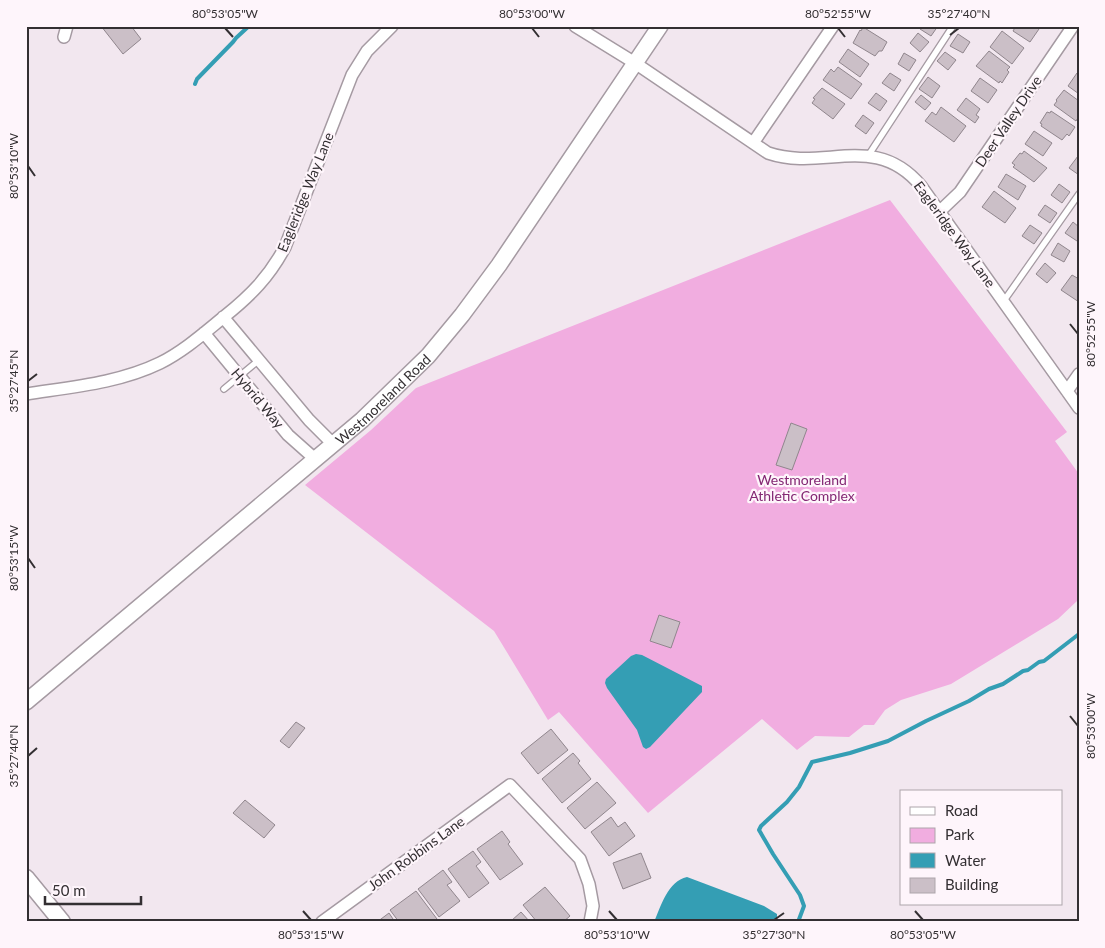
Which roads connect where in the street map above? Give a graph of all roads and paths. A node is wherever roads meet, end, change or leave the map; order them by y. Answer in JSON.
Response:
{"nodes":[{"id":1,"x":392,"y":26,"type":"edge"},
{"id":2,"x":575,"y":26,"type":"edge"},
{"id":3,"x":660,"y":26,"type":"edge"},
{"id":4,"x":833,"y":26,"type":"edge"},
{"id":5,"x":953,"y":26,"type":"edge"},
{"id":6,"x":1073,"y":26,"type":"edge"},
{"id":7,"x":635,"y":63,"type":"junction"},
{"id":8,"x":753,"y":143,"type":"junction"},
{"id":9,"x":868,"y":156,"type":"junction"},
{"id":10,"x":1079,"y":194,"type":"edge"},
{"id":11,"x":939,"y":212,"type":"junction"},
{"id":12,"x":1003,"y":302,"type":"junction"},
{"id":13,"x":223,"y":317,"type":"junction"},
{"id":14,"x":204,"y":333,"type":"junction"},
{"id":15,"x":259,"y":360,"type":"junction"},
{"id":16,"x":1079,"y":374,"type":"edge"},
{"id":17,"x":240,"y":377,"type":"junction"},
{"id":18,"x":224,"y":389,"type":"dead end"},
{"id":19,"x":1067,"y":391,"type":"junction"},
{"id":20,"x":26,"y":394,"type":"edge"},
{"id":21,"x":1079,"y":408,"type":"edge"},
{"id":22,"x":333,"y":444,"type":"junction"},
{"id":23,"x":314,"y":460,"type":"junction"},
{"id":24,"x":26,"y":702,"type":"edge"},
{"id":25,"x":27,"y":881,"type":"edge"},
{"id":26,"x":62,"y":922,"type":"edge"},
{"id":27,"x":322,"y":922,"type":"edge"},
{"id":28,"x":590,"y":922,"type":"edge"}],
"edges":[{"from":1,"to":13,"type":"street","name":"Eagleridge Way Lane"},
{"from":2,"to":7,"type":"street","name":"Eagleridge Way Lane"},
{"from":3,"to":7,"type":"street","name":"Westmoreland Road"},
{"from":4,"to":8,"type":"street"},
{"from":5,"to":9,"type":"lane"},
{"from":6,"to":11,"type":"street","name":"Deer Valley Drive"},
{"from":7,"to":8,"type":"street","name":"Eagleridge Way Lane"},
{"from":7,"to":22,"type":"street","name":"Westmoreland Road"},
{"from":8,"to":9,"type":"street","name":"Eagleridge Way Lane"},
{"from":9,"to":11,"type":"street","name":"Eagleridge Way Lane"},
{"from":10,"to":12,"type":"lane"},
{"from":11,"to":12,"type":"street","name":"Eagleridge Way Lane"},
{"from":12,"to":19,"type":"street","name":"Eagleridge Way Lane"},
{"from":13,"to":14,"type":"street","name":"Eagleridge Way Lane"},
{"from":13,"to":15,"type":"street","name":"Hybrid Way"},
{"from":14,"to":17,"type":"street","name":"Hybrid Way"},
{"from":14,"to":20,"type":"street","name":"Eagleridge Way Lane"},
{"from":15,"to":17,"type":"lane"},
{"from":15,"to":22,"type":"street","name":"Hybrid Way"},
{"from":16,"to":19,"type":"street"},
{"from":17,"to":18,"type":"lane"},
{"from":17,"to":23,"type":"street","name":"Hybrid Way"},
{"from":19,"to":21,"type":"street","name":"Eagleridge Way Lane"},
{"from":22,"to":23,"type":"street","name":"Westmoreland Road"},
{"from":23,"to":24,"type":"street","name":"Westmoreland Road"},
{"from":25,"to":26,"type":"main road"},
{"from":27,"to":28,"type":"street","name":"John Robbins Lane"}]}
